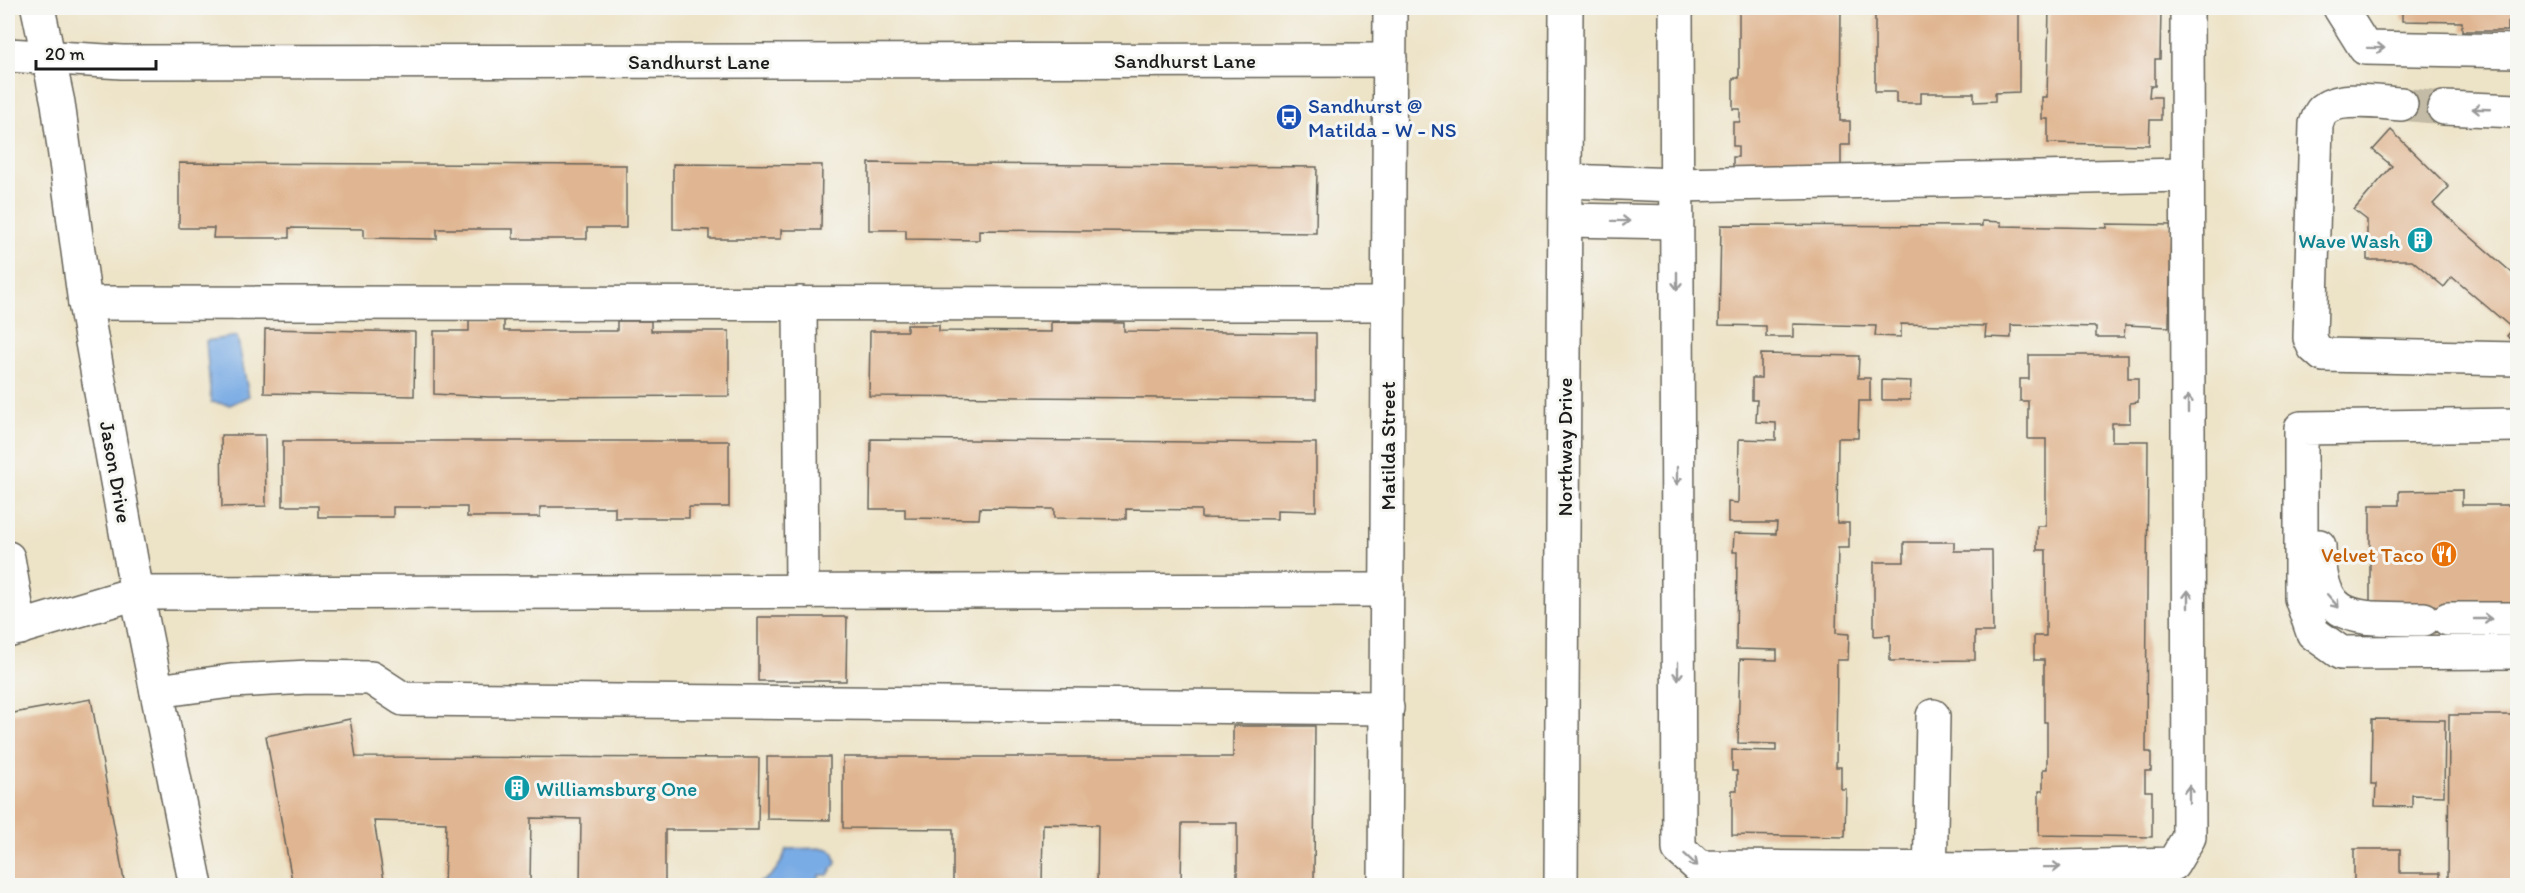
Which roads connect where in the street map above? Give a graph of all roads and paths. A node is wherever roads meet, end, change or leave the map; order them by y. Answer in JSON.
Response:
{"nodes":[{"id":1,"x":38,"y":8,"type":"edge"},
{"id":2,"x":1390,"y":8,"type":"edge"},
{"id":3,"x":1566,"y":8,"type":"edge"},
{"id":4,"x":1676,"y":8,"type":"edge"},
{"id":5,"x":2187,"y":8,"type":"edge"},
{"id":6,"x":2340,"y":8,"type":"edge"},
{"id":7,"x":2517,"y":51,"type":"edge"},
{"id":8,"x":8,"y":55,"type":"edge"},
{"id":9,"x":48,"y":57,"type":"junction"},
{"id":10,"x":1390,"y":60,"type":"junction"},
{"id":11,"x":2401,"y":104,"type":"tunnel mouth"},
{"id":12,"x":2444,"y":108,"type":"tunnel mouth"},
{"id":13,"x":2517,"y":111,"type":"edge"},
{"id":14,"x":2187,"y":175,"type":"junction"},
{"id":15,"x":1566,"y":181,"type":"junction"},
{"id":16,"x":1676,"y":184,"type":"junction"},
{"id":17,"x":1566,"y":220,"type":"junction"},
{"id":18,"x":1676,"y":222,"type":"junction"},
{"id":19,"x":86,"y":303,"type":"junction"},
{"id":20,"x":800,"y":303,"type":"junction"},
{"id":21,"x":1387,"y":304,"type":"junction"},
{"id":22,"x":2517,"y":359,"type":"edge"},
{"id":23,"x":2517,"y":425,"type":"edge"},
{"id":24,"x":2390,"y":427,"type":"junction"},
{"id":25,"x":8,"y":558,"type":"edge"},
{"id":26,"x":1387,"y":590,"type":"junction"},
{"id":27,"x":802,"y":591,"type":"junction"},
{"id":28,"x":137,"y":593,"type":"junction"},
{"id":29,"x":2517,"y":619,"type":"edge"},
{"id":30,"x":14,"y":630,"type":"edge"},
{"id":31,"x":2517,"y":652,"type":"edge"},
{"id":32,"x":157,"y":691,"type":"junction"},
{"id":33,"x":1387,"y":708,"type":"junction"},
{"id":34,"x":1933,"y":716,"type":"dead end"},
{"id":35,"x":1930,"y":877,"type":"edge"},
{"id":36,"x":196,"y":885,"type":"edge"},
{"id":37,"x":1385,"y":885,"type":"edge"},
{"id":38,"x":1561,"y":885,"type":"edge"}],
"edges":[{"from":1,"to":9,"type":"street","name":"Jason Drive"},
{"from":2,"to":10,"type":"street","name":"Matilda Street"},
{"from":3,"to":15,"type":"street","name":"Northway Drive"},
{"from":4,"to":16,"type":"street"},
{"from":5,"to":14,"type":"street"},
{"from":6,"to":7,"type":"street","one_way":true},
{"from":8,"to":9,"type":"street","name":"Sandhurst Lane"},
{"from":9,"to":10,"type":"street","name":"Sandhurst Lane"},
{"from":9,"to":19,"type":"street","name":"Jason Drive"},
{"from":10,"to":21,"type":"street","name":"Matilda Street"},
{"from":11,"to":22,"type":"street"},
{"from":13,"to":12,"type":"street","one_way":true},
{"from":14,"to":16,"type":"street"},
{"from":35,"to":14,"type":"street","one_way":true},
{"from":15,"to":16,"type":"street"},
{"from":15,"to":17,"type":"street","name":"Northway Drive"},
{"from":16,"to":18,"type":"street"},
{"from":17,"to":18,"type":"street","one_way":true},
{"from":17,"to":38,"type":"street","name":"Northway Drive"},
{"from":18,"to":35,"type":"street","one_way":true},
{"from":19,"to":20,"type":"street"},
{"from":19,"to":28,"type":"street","name":"Jason Drive"},
{"from":20,"to":21,"type":"street"},
{"from":20,"to":27,"type":"street"},
{"from":21,"to":26,"type":"street","name":"Matilda Street"},
{"from":23,"to":24,"type":"street"},
{"from":24,"to":29,"type":"street","one_way":true},
{"from":24,"to":31,"type":"street"},
{"from":25,"to":30,"type":"street"},
{"from":26,"to":27,"type":"street"},
{"from":26,"to":33,"type":"street","name":"Matilda Street"},
{"from":27,"to":28,"type":"street"},
{"from":28,"to":30,"type":"street"},
{"from":28,"to":32,"type":"street","name":"Jason Drive"},
{"from":32,"to":33,"type":"street"},
{"from":32,"to":36,"type":"street","name":"Jason Drive"},
{"from":33,"to":37,"type":"street","name":"Matilda Street"},
{"from":34,"to":35,"type":"street"}]}
